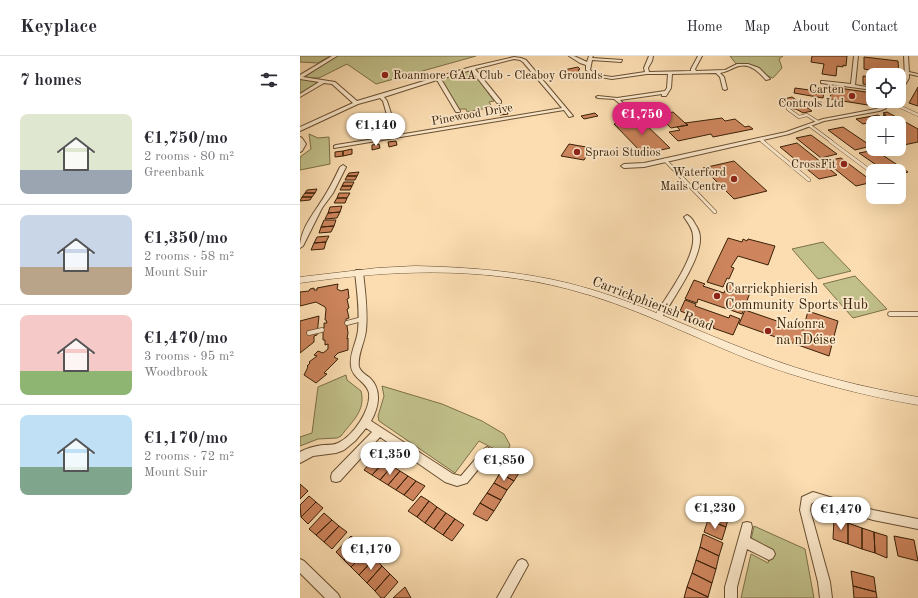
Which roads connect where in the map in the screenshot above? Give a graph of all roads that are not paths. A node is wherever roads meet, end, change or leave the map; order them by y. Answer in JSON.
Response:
{"nodes":[{"id":1,"x":335,"y":56,"type":"edge"},
{"id":2,"x":571,"y":56,"type":"edge"},
{"id":3,"x":651,"y":56,"type":"edge"},
{"id":4,"x":700,"y":56,"type":"edge"},
{"id":5,"x":856,"y":56,"type":"edge"},
{"id":6,"x":906,"y":56,"type":"edge"},
{"id":7,"x":591,"y":57,"type":"edge"},
{"id":8,"x":621,"y":61,"type":"dead end"},
{"id":9,"x":588,"y":64,"type":"junction"},
{"id":10,"x":472,"y":68,"type":"junction"},
{"id":11,"x":717,"y":72,"type":"junction"},
{"id":12,"x":647,"y":73,"type":"junction"},
{"id":13,"x":694,"y":73,"type":"junction"},
{"id":14,"x":908,"y":73,"type":"junction"},
{"id":15,"x":670,"y":74,"type":"junction"},
{"id":16,"x":595,"y":75,"type":"junction"},
{"id":17,"x":918,"y":75,"type":"edge"},
{"id":18,"x":300,"y":78,"type":"edge"},
{"id":19,"x":438,"y":78,"type":"junction"},
{"id":20,"x":581,"y":78,"type":"dead end"},
{"id":21,"x":768,"y":79,"type":"dead end"},
{"id":22,"x":324,"y":81,"type":"junction"},
{"id":23,"x":823,"y":82,"type":"dead end"},
{"id":24,"x":906,"y":82,"type":"edge"},
{"id":25,"x":853,"y":86,"type":"junction"},
{"id":26,"x":866,"y":88,"type":"edge"},
{"id":27,"x":726,"y":89,"type":"dead end"},
{"id":28,"x":667,"y":92,"type":"junction"},
{"id":29,"x":300,"y":96,"type":"edge"},
{"id":30,"x":663,"y":96,"type":"dead end"},
{"id":31,"x":381,"y":97,"type":"junction"},
{"id":32,"x":598,"y":97,"type":"dead end"},
{"id":33,"x":617,"y":99,"type":"junction"},
{"id":34,"x":499,"y":102,"type":"dead end"},
{"id":35,"x":356,"y":103,"type":"junction"},
{"id":36,"x":625,"y":107,"type":"dead end"},
{"id":37,"x":883,"y":108,"type":"edge"},
{"id":38,"x":903,"y":108,"type":"edge"},
{"id":39,"x":564,"y":109,"type":"junction"},
{"id":40,"x":788,"y":109,"type":"dead end"},
{"id":41,"x":458,"y":111,"type":"dead end"},
{"id":42,"x":918,"y":115,"type":"edge"},
{"id":43,"x":571,"y":116,"type":"dead end"},
{"id":44,"x":818,"y":122,"type":"junction"},
{"id":45,"x":809,"y":125,"type":"junction"},
{"id":46,"x":300,"y":129,"type":"edge"},
{"id":47,"x":396,"y":137,"type":"junction"},
{"id":48,"x":300,"y":139,"type":"edge"},
{"id":49,"x":760,"y":139,"type":"junction"},
{"id":50,"x":336,"y":147,"type":"dead end"},
{"id":51,"x":300,"y":150,"type":"edge"},
{"id":52,"x":665,"y":160,"type":"junction"},
{"id":53,"x":624,"y":166,"type":"dead end"},
{"id":54,"x":343,"y":167,"type":"dead end"},
{"id":55,"x":866,"y":167,"type":"edge"},
{"id":56,"x":809,"y":180,"type":"dead end"},
{"id":57,"x":715,"y":212,"type":"dead end"},
{"id":58,"x":687,"y":217,"type":"dead end"},
{"id":59,"x":300,"y":227,"type":"edge"},
{"id":60,"x":309,"y":228,"type":"junction"},
{"id":61,"x":300,"y":246,"type":"edge"},
{"id":62,"x":359,"y":272,"type":"junction"},
{"id":63,"x":300,"y":280,"type":"edge"},
{"id":64,"x":890,"y":314,"type":"dead end"},
{"id":65,"x":918,"y":314,"type":"edge"},
{"id":66,"x":658,"y":317,"type":"junction"},
{"id":67,"x":363,"y":319,"type":"junction"},
{"id":68,"x":347,"y":323,"type":"dead end"},
{"id":69,"x":322,"y":330,"type":"dead end"},
{"id":70,"x":309,"y":333,"type":"dead end"},
{"id":71,"x":918,"y":401,"type":"edge"},
{"id":72,"x":365,"y":422,"type":"junction"},
{"id":73,"x":379,"y":431,"type":"junction"},
{"id":74,"x":486,"y":452,"type":"dead end"},
{"id":75,"x":300,"y":458,"type":"edge"},
{"id":76,"x":336,"y":477,"type":"dead end"},
{"id":77,"x":918,"y":524,"type":"edge"},
{"id":78,"x":747,"y":527,"type":"dead end"},
{"id":79,"x":743,"y":541,"type":"junction"},
{"id":80,"x":769,"y":554,"type":"dead end"},
{"id":81,"x":300,"y":565,"type":"edge"},
{"id":82,"x":522,"y":565,"type":"dead end"},
{"id":83,"x":334,"y":598,"type":"edge"},
{"id":84,"x":503,"y":598,"type":"edge"},
{"id":85,"x":730,"y":598,"type":"edge"},
{"id":86,"x":826,"y":598,"type":"edge"}],
"edges":[{"from":1,"to":18,"type":"street"},
{"from":2,"to":9,"type":"street"},
{"from":3,"to":12,"type":"street"},
{"from":4,"to":13,"type":"street"},
{"from":5,"to":25,"type":"street"},
{"from":6,"to":14,"type":"street"},
{"from":7,"to":8,"type":"street"},
{"from":7,"to":9,"type":"street"},
{"from":9,"to":16,"type":"street"},
{"from":10,"to":19,"type":"street"},
{"from":10,"to":34,"type":"street"},
{"from":10,"to":39,"type":"street"},
{"from":11,"to":13,"type":"street"},
{"from":11,"to":21,"type":"street"},
{"from":11,"to":27,"type":"street"},
{"from":12,"to":15,"type":"street"},
{"from":12,"to":16,"type":"street"},
{"from":13,"to":15,"type":"street"},
{"from":14,"to":17,"type":"street"},
{"from":14,"to":24,"type":"street"},
{"from":15,"to":28,"type":"street"},
{"from":16,"to":20,"type":"street"},
{"from":18,"to":22,"type":"street"},
{"from":19,"to":31,"type":"street"},
{"from":19,"to":41,"type":"street"},
{"from":22,"to":29,"type":"street"},
{"from":22,"to":35,"type":"street"},
{"from":23,"to":25,"type":"street"},
{"from":25,"to":26,"type":"street"},
{"from":28,"to":30,"type":"street"},
{"from":28,"to":33,"type":"street"},
{"from":31,"to":35,"type":"street"},
{"from":31,"to":47,"type":"street"},
{"from":32,"to":33,"type":"street"},
{"from":33,"to":36,"type":"street"},
{"from":35,"to":46,"type":"street"},
{"from":37,"to":44,"type":"street"},
{"from":38,"to":42,"type":"lane"},
{"from":39,"to":43,"type":"street"},
{"from":39,"to":47,"type":"street","name":"Pinewood Drive"},
{"from":40,"to":44,"type":"lane"},
{"from":44,"to":45,"type":"street"},
{"from":45,"to":49,"type":"street"},
{"from":45,"to":55,"type":"lane"},
{"from":47,"to":50,"type":"street","name":"Pinewood Drive"},
{"from":48,"to":51,"type":"street"},
{"from":49,"to":52,"type":"street"},
{"from":49,"to":56,"type":"lane"},
{"from":52,"to":53,"type":"street"},
{"from":52,"to":57,"type":"lane"},
{"from":54,"to":60,"type":"street"},
{"from":58,"to":66,"type":"street"},
{"from":59,"to":60,"type":"street"},
{"from":60,"to":61,"type":"street"},
{"from":62,"to":63,"type":"street","name":"Carrickphierish Road"},
{"from":62,"to":66,"type":"street","name":"Carrickphierish Road"},
{"from":62,"to":67,"type":"street"},
{"from":64,"to":65,"type":"lane"},
{"from":66,"to":71,"type":"street","name":"Carrickphierish Road"},
{"from":67,"to":68,"type":"lane"},
{"from":67,"to":72,"type":"street"},
{"from":69,"to":70,"type":"lane"},
{"from":72,"to":73,"type":"street"},
{"from":72,"to":75,"type":"street"},
{"from":73,"to":74,"type":"street"},
{"from":73,"to":76,"type":"street"},
{"from":77,"to":86,"type":"street"},
{"from":78,"to":79,"type":"street"},
{"from":79,"to":80,"type":"street"},
{"from":79,"to":85,"type":"street"},
{"from":81,"to":83,"type":"street"},
{"from":82,"to":84,"type":"street"}]}
